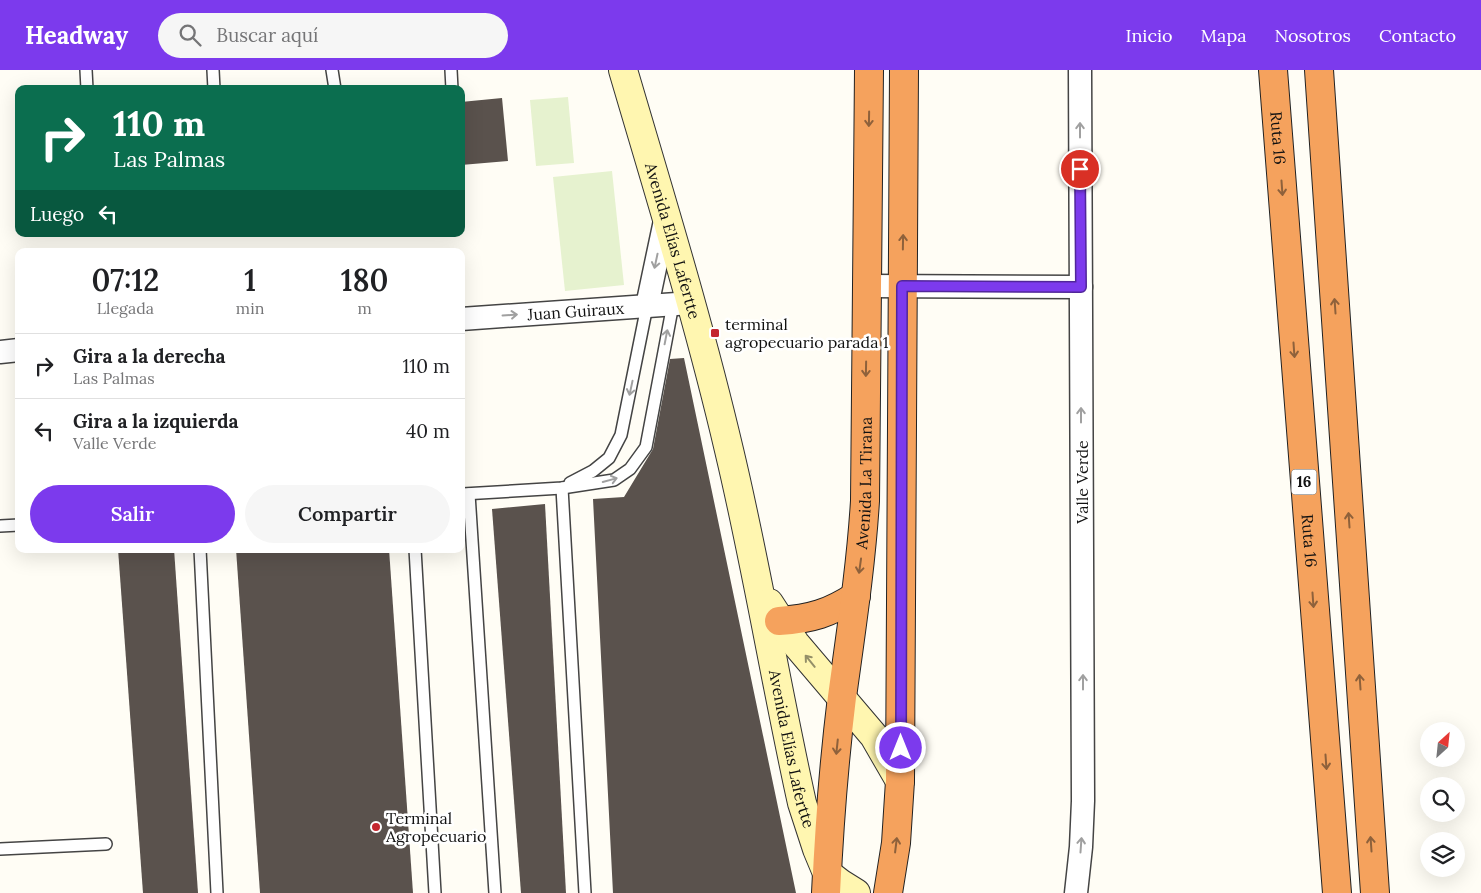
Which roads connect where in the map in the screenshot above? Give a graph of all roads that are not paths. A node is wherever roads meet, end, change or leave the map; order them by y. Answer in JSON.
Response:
{"nodes":[{"id":1,"x":86,"y":70,"type":"edge"},
{"id":2,"x":213,"y":70,"type":"edge"},
{"id":3,"x":332,"y":70,"type":"edge"},
{"id":4,"x":451,"y":70,"type":"edge"},
{"id":5,"x":623,"y":70,"type":"edge"},
{"id":6,"x":870,"y":70,"type":"edge"},
{"id":7,"x":904,"y":70,"type":"edge"},
{"id":8,"x":1080,"y":70,"type":"edge"},
{"id":9,"x":1273,"y":70,"type":"edge"},
{"id":10,"x":1319,"y":70,"type":"edge"},
{"id":11,"x":87,"y":85,"type":"edge"},
{"id":12,"x":214,"y":85,"type":"edge"},
{"id":13,"x":334,"y":85,"type":"edge"},
{"id":14,"x":452,"y":85,"type":"edge"},
{"id":15,"x":666,"y":216,"type":"junction"},
{"id":16,"x":867,"y":286,"type":"junction"},
{"id":17,"x":902,"y":286,"type":"junction"},
{"id":18,"x":1081,"y":287,"type":"junction"},
{"id":19,"x":682,"y":303,"type":"junction"},
{"id":20,"x":647,"y":306,"type":"junction"},
{"id":21,"x":465,"y":319,"type":"edge"},
{"id":22,"x":15,"y":350,"type":"edge"},
{"id":23,"x":0,"y":352,"type":"edge"},
{"id":24,"x":562,"y":488,"type":"junction"},
{"id":25,"x":465,"y":494,"type":"edge"},
{"id":26,"x":15,"y":525,"type":"edge"},
{"id":27,"x":0,"y":526,"type":"edge"},
{"id":28,"x":200,"y":553,"type":"edge"},
{"id":29,"x":414,"y":553,"type":"edge"},
{"id":30,"x":759,"y":587,"type":"junction"},
{"id":31,"x":856,"y":596,"type":"junction"},
{"id":32,"x":779,"y":620,"type":"junction"},
{"id":33,"x":842,"y":698,"type":"junction"},
{"id":34,"x":900,"y":781,"type":"junction"},
{"id":35,"x":106,"y":844,"type":"dead end"},
{"id":36,"x":0,"y":850,"type":"edge"},
{"id":37,"x":827,"y":883,"type":"edge"},
{"id":38,"x":217,"y":893,"type":"edge"},
{"id":39,"x":435,"y":893,"type":"edge"},
{"id":40,"x":495,"y":893,"type":"edge"},
{"id":41,"x":585,"y":893,"type":"edge"},
{"id":42,"x":856,"y":893,"type":"edge"},
{"id":43,"x":888,"y":893,"type":"edge"},
{"id":44,"x":1076,"y":893,"type":"edge"},
{"id":45,"x":1337,"y":893,"type":"edge"},
{"id":46,"x":1375,"y":893,"type":"edge"}],
"edges":[{"from":1,"to":11,"type":"lane"},
{"from":2,"to":12,"type":"lane"},
{"from":3,"to":13,"type":"lane"},
{"from":4,"to":14,"type":"lane"},
{"from":5,"to":15,"type":"street","name":"Avenida Elías Lafertte"},
{"from":6,"to":16,"type":"highway","name":"Avenida La Tirana","one_way":true},
{"from":17,"to":7,"type":"highway","one_way":true},
{"from":18,"to":8,"type":"street","name":"Valle Verde","one_way":true},
{"from":9,"to":45,"type":"highway","name":"Ruta 16","number":"16","one_way":true},
{"from":46,"to":10,"type":"highway","one_way":true},
{"from":15,"to":19,"type":"street","name":"Avenida Elías Lafertte"},
{"from":15,"to":20,"type":"street","one_way":true},
{"from":16,"to":17,"type":"street"},
{"from":16,"to":31,"type":"highway","name":"Avenida La Tirana","one_way":true},
{"from":17,"to":18,"type":"street"},
{"from":17,"to":34,"type":"highway"},
{"from":44,"to":18,"type":"street","name":"Valle Verde","one_way":true},
{"from":19,"to":20,"type":"street","name":"Juan Guiraux"},
{"from":24,"to":19,"type":"lane","one_way":true},
{"from":19,"to":30,"type":"street","name":"Avenida Elías Lafertte"},
{"from":21,"to":20,"type":"street","name":"Juan Guiraux","one_way":true},
{"from":20,"to":24,"type":"lane","one_way":true},
{"from":22,"to":23,"type":"street"},
{"from":24,"to":25,"type":"lane"},
{"from":24,"to":41,"type":"lane"},
{"from":25,"to":40,"type":"lane"},
{"from":26,"to":27,"type":"lane"},
{"from":28,"to":38,"type":"lane"},
{"from":29,"to":39,"type":"lane"},
{"from":30,"to":32,"type":"street","name":"Avenida Elías Lafertte"},
{"from":30,"to":37,"type":"street","name":"Avenida Elías Lafertte"},
{"from":31,"to":32,"type":"highway"},
{"from":31,"to":33,"type":"highway","name":"Avenida La Tirana"},
{"from":33,"to":32,"type":"street","name":"Avenida Elías Lafertte","one_way":true},
{"from":33,"to":34,"type":"street","name":"Avenida Elías Lafertte"},
{"from":33,"to":37,"type":"highway","name":"Avenida La Tirana","one_way":true},
{"from":43,"to":34,"type":"highway","one_way":true},
{"from":35,"to":36,"type":"lane"},
{"from":37,"to":42,"type":"street","name":"Avenida Elías Lafertte"}]}
